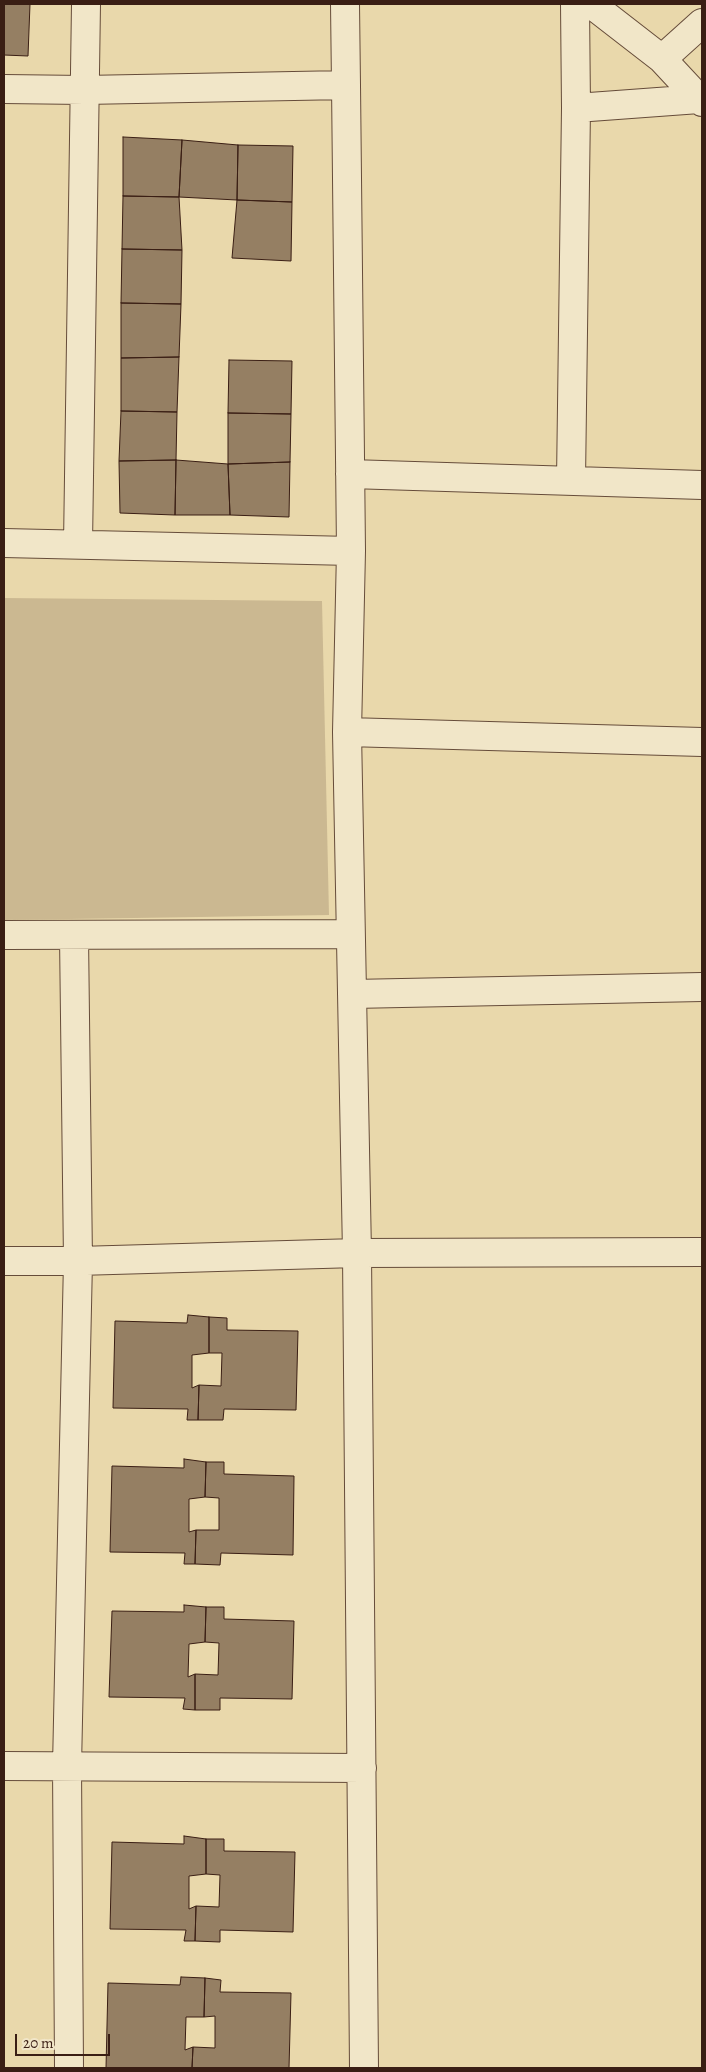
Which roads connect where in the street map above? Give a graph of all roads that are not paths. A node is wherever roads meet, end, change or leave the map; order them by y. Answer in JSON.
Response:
{"nodes":[{"id":1,"x":86,"y":4,"type":"edge"},
{"id":2,"x":575,"y":4,"type":"edge"},
{"id":3,"x":591,"y":4,"type":"edge"},
{"id":4,"x":348,"y":5,"type":"edge"},
{"id":5,"x":702,"y":23,"type":"edge"},
{"id":6,"x":662,"y":59,"type":"junction"},
{"id":7,"x":346,"y":85,"type":"junction"},
{"id":8,"x":4,"y":89,"type":"edge"},
{"id":9,"x":84,"y":90,"type":"junction"},
{"id":10,"x":701,"y":101,"type":"edge"},
{"id":11,"x":576,"y":108,"type":"junction"},
{"id":12,"x":350,"y":474,"type":"junction"},
{"id":13,"x":571,"y":480,"type":"junction"},
{"id":14,"x":702,"y":485,"type":"edge"},
{"id":15,"x":4,"y":543,"type":"edge"},
{"id":16,"x":78,"y":544,"type":"junction"},
{"id":17,"x":351,"y":551,"type":"junction"},
{"id":18,"x":347,"y":732,"type":"junction"},
{"id":19,"x":702,"y":742,"type":"edge"},
{"id":20,"x":350,"y":934,"type":"junction"},
{"id":21,"x":4,"y":935,"type":"edge"},
{"id":22,"x":74,"y":936,"type":"junction"},
{"id":23,"x":702,"y":987,"type":"edge"},
{"id":24,"x":352,"y":994,"type":"junction"},
{"id":25,"x":702,"y":1252,"type":"edge"},
{"id":26,"x":356,"y":1253,"type":"junction"},
{"id":27,"x":4,"y":1261,"type":"edge"},
{"id":28,"x":78,"y":1261,"type":"junction"},
{"id":29,"x":4,"y":1766,"type":"edge"},
{"id":30,"x":67,"y":1766,"type":"junction"},
{"id":31,"x":362,"y":1768,"type":"junction"},
{"id":32,"x":69,"y":2068,"type":"edge"},
{"id":33,"x":364,"y":2068,"type":"edge"}],
"edges":[{"from":1,"to":9,"type":"street"},
{"from":2,"to":11,"type":"street"},
{"from":3,"to":6,"type":"street"},
{"from":4,"to":7,"type":"street"},
{"from":5,"to":6,"type":"street"},
{"from":6,"to":10,"type":"street"},
{"from":7,"to":9,"type":"street"},
{"from":7,"to":12,"type":"street"},
{"from":8,"to":9,"type":"street"},
{"from":9,"to":16,"type":"street"},
{"from":10,"to":11,"type":"street"},
{"from":11,"to":13,"type":"street"},
{"from":12,"to":13,"type":"street"},
{"from":12,"to":17,"type":"street"},
{"from":13,"to":14,"type":"street"},
{"from":15,"to":16,"type":"street"},
{"from":16,"to":17,"type":"street"},
{"from":17,"to":18,"type":"street"},
{"from":18,"to":19,"type":"street"},
{"from":18,"to":20,"type":"street"},
{"from":20,"to":22,"type":"street"},
{"from":20,"to":24,"type":"street"},
{"from":21,"to":22,"type":"street"},
{"from":22,"to":28,"type":"street"},
{"from":23,"to":24,"type":"street"},
{"from":24,"to":26,"type":"street"},
{"from":25,"to":26,"type":"street"},
{"from":26,"to":28,"type":"street"},
{"from":26,"to":31,"type":"street"},
{"from":27,"to":28,"type":"street"},
{"from":28,"to":30,"type":"street"},
{"from":29,"to":30,"type":"street"},
{"from":30,"to":31,"type":"street"},
{"from":30,"to":32,"type":"street"},
{"from":31,"to":33,"type":"street"}]}
